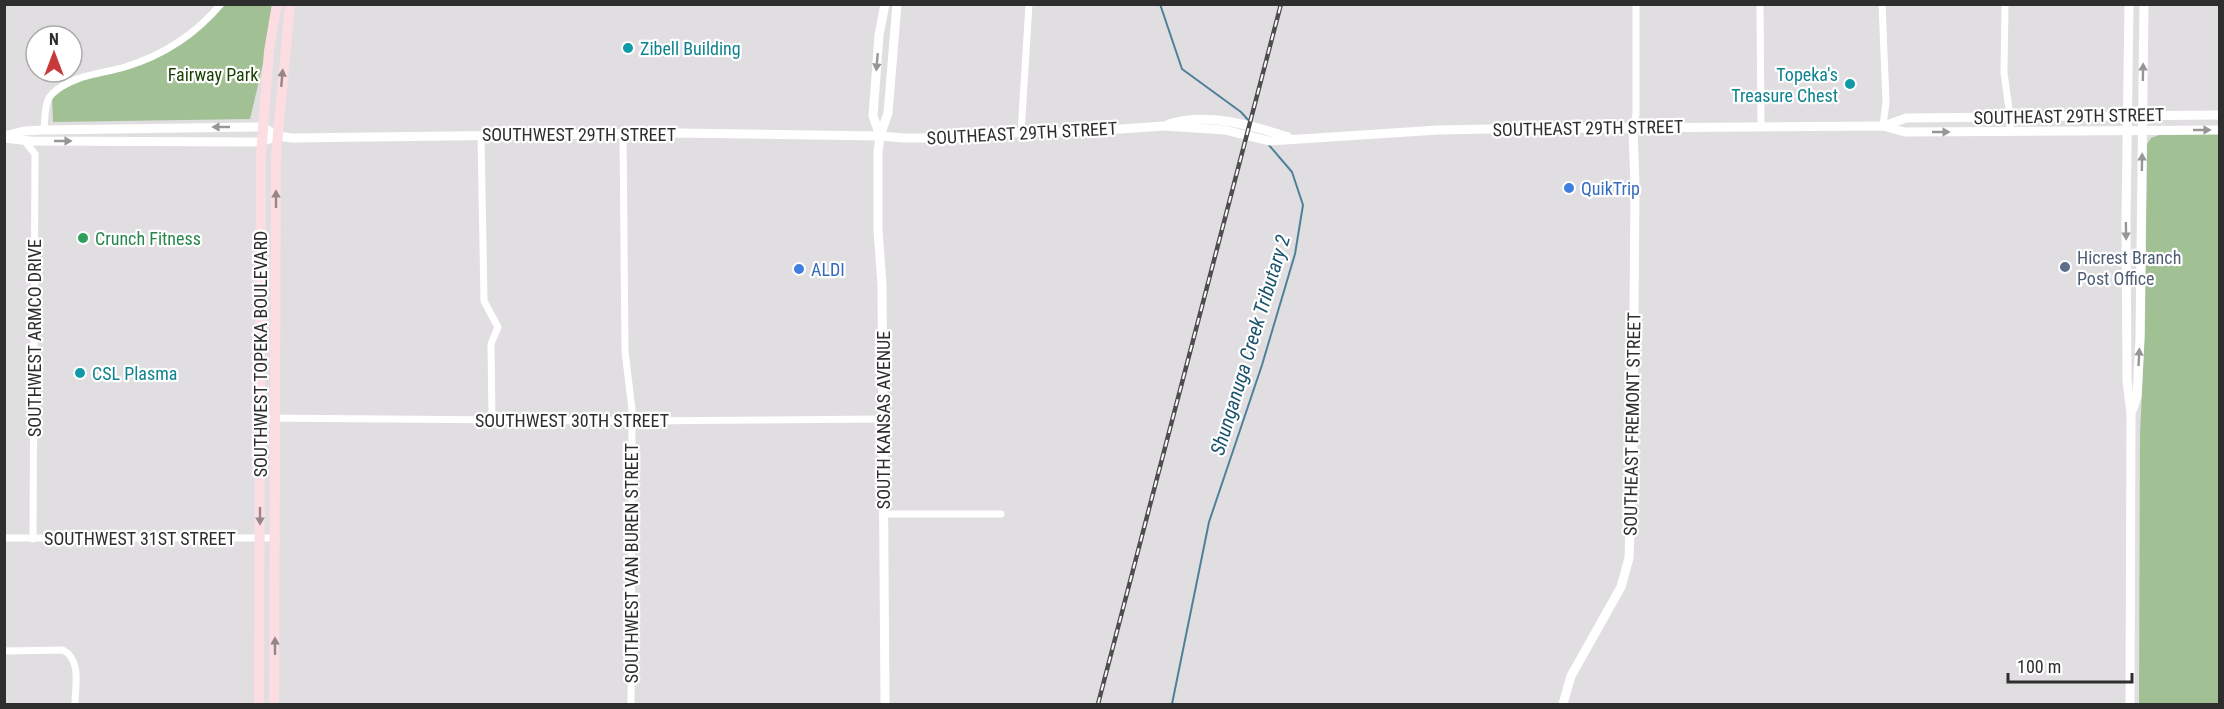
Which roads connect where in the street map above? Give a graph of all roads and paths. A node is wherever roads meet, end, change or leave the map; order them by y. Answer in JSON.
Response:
{"nodes":[{"id":1,"x":221,"y":4,"type":"edge"},
{"id":2,"x":277,"y":4,"type":"edge"},
{"id":3,"x":290,"y":4,"type":"edge"},
{"id":4,"x":885,"y":4,"type":"edge"},
{"id":5,"x":897,"y":4,"type":"edge"},
{"id":6,"x":1029,"y":4,"type":"edge"},
{"id":7,"x":1636,"y":4,"type":"edge"},
{"id":8,"x":1760,"y":4,"type":"edge"},
{"id":9,"x":1882,"y":4,"type":"edge"},
{"id":10,"x":2005,"y":4,"type":"edge"},
{"id":11,"x":2129,"y":4,"type":"edge"},
{"id":12,"x":2144,"y":4,"type":"edge"},
{"id":13,"x":2127,"y":115,"type":"junction"},
{"id":14,"x":2143,"y":115,"type":"junction"},
{"id":15,"x":2220,"y":115,"type":"edge"},
{"id":16,"x":2010,"y":116,"type":"junction"},
{"id":17,"x":1884,"y":126,"type":"junction"},
{"id":18,"x":1761,"y":127,"type":"junction"},
{"id":19,"x":262,"y":128,"type":"junction"},
{"id":20,"x":1633,"y":128,"type":"junction"},
{"id":21,"x":44,"y":130,"type":"junction"},
{"id":22,"x":2143,"y":130,"type":"junction"},
{"id":23,"x":2220,"y":130,"type":"edge"},
{"id":24,"x":2127,"y":131,"type":"junction"},
{"id":25,"x":2010,"y":132,"type":"junction"},
{"id":26,"x":623,"y":133,"type":"junction"},
{"id":27,"x":1021,"y":133,"type":"junction"},
{"id":28,"x":481,"y":135,"type":"junction"},
{"id":29,"x":278,"y":136,"type":"junction"},
{"id":30,"x":880,"y":136,"type":"junction"},
{"id":31,"x":4,"y":137,"type":"edge"},
{"id":32,"x":24,"y":140,"type":"junction"},
{"id":33,"x":261,"y":142,"type":"junction"},
{"id":34,"x":2131,"y":414,"type":"junction"},
{"id":35,"x":260,"y":418,"type":"junction"},
{"id":36,"x":276,"y":418,"type":"junction"},
{"id":37,"x":883,"y":419,"type":"junction"},
{"id":38,"x":492,"y":420,"type":"junction"},
{"id":39,"x":632,"y":421,"type":"junction"},
{"id":40,"x":883,"y":514,"type":"junction"},
{"id":41,"x":1001,"y":514,"type":"dead end"},
{"id":42,"x":260,"y":537,"type":"junction"},
{"id":43,"x":4,"y":538,"type":"edge"},
{"id":44,"x":276,"y":538,"type":"junction"},
{"id":45,"x":33,"y":539,"type":"junction"},
{"id":46,"x":4,"y":651,"type":"edge"},
{"id":47,"x":75,"y":705,"type":"edge"},
{"id":48,"x":259,"y":705,"type":"edge"},
{"id":49,"x":274,"y":705,"type":"edge"},
{"id":50,"x":631,"y":705,"type":"edge"},
{"id":51,"x":885,"y":705,"type":"edge"},
{"id":52,"x":1563,"y":705,"type":"edge"},
{"id":53,"x":2130,"y":705,"type":"edge"}],
"edges":[{"from":1,"to":21,"type":"street"},
{"from":2,"to":19,"type":"main road","name":"SOUTHWEST TOPEKA BOULEVARD"},
{"from":29,"to":3,"type":"main road","name":"SOUTHWEST TOPEKA BOULEVARD","one_way":true},
{"from":4,"to":30,"type":"main road","name":"SOUTH KANSAS AVENUE","one_way":true},
{"from":5,"to":30,"type":"main road","name":"SOUTH KANSAS AVENUE"},
{"from":6,"to":27,"type":"street"},
{"from":7,"to":20,"type":"street"},
{"from":8,"to":18,"type":"street"},
{"from":9,"to":17,"type":"street"},
{"from":10,"to":16,"type":"street"},
{"from":11,"to":13,"type":"main road"},
{"from":14,"to":12,"type":"main road","one_way":true},
{"from":13,"to":14,"type":"main road","name":"SOUTHEAST 29TH STREET"},
{"from":13,"to":16,"type":"main road","name":"SOUTHEAST 29TH STREET"},
{"from":13,"to":24,"type":"main road"},
{"from":14,"to":15,"type":"main road","name":"SOUTHEAST 29TH STREET"},
{"from":14,"to":22,"type":"main road"},
{"from":16,"to":17,"type":"main road","name":"SOUTHEAST 29TH STREET"},
{"from":16,"to":25,"type":"street"},
{"from":17,"to":18,"type":"main road","name":"SOUTHEAST 29TH STREET"},
{"from":17,"to":25,"type":"main road","name":"SOUTHEAST 29TH STREET","one_way":true},
{"from":18,"to":20,"type":"main road","name":"SOUTHEAST 29TH STREET"},
{"from":19,"to":21,"type":"main road","name":"SOUTHWEST 29TH STREET","one_way":true},
{"from":19,"to":29,"type":"main road","name":"SOUTHWEST 29TH STREET"},
{"from":19,"to":33,"type":"main road","name":"SOUTHWEST TOPEKA BOULEVARD"},
{"from":20,"to":27,"type":"main road","name":"SOUTHEAST 29TH STREET"},
{"from":20,"to":52,"type":"main road","name":"SOUTHEAST FREMONT STREET"},
{"from":21,"to":31,"type":"main road","name":"SOUTHWEST 29TH STREET"},
{"from":22,"to":23,"type":"main road","name":"SOUTHEAST 29TH STREET","one_way":true},
{"from":22,"to":24,"type":"main road","name":"SOUTHEAST 29TH STREET"},
{"from":34,"to":22,"type":"main road","one_way":true},
{"from":24,"to":25,"type":"main road","name":"SOUTHEAST 29TH STREET"},
{"from":24,"to":34,"type":"main road","one_way":true},
{"from":26,"to":28,"type":"main road","name":"SOUTHWEST 29TH STREET"},
{"from":26,"to":30,"type":"main road","name":"SOUTHWEST 29TH STREET"},
{"from":26,"to":39,"type":"street","name":"SOUTHWEST VAN BUREN STREET"},
{"from":27,"to":30,"type":"main road","name":"SOUTHEAST 29TH STREET"},
{"from":28,"to":29,"type":"main road","name":"SOUTHWEST 29TH STREET"},
{"from":28,"to":38,"type":"street"},
{"from":29,"to":33,"type":"main road","name":"SOUTHWEST 29TH STREET"},
{"from":36,"to":29,"type":"main road","name":"SOUTHWEST TOPEKA BOULEVARD","one_way":true},
{"from":30,"to":37,"type":"main road","name":"SOUTH KANSAS AVENUE"},
{"from":31,"to":32,"type":"main road","name":"SOUTHWEST 29TH STREET"},
{"from":32,"to":33,"type":"main road","name":"SOUTHWEST 29TH STREET","one_way":true},
{"from":32,"to":45,"type":"street","name":"SOUTHWEST ARMCO DRIVE"},
{"from":33,"to":35,"type":"main road","name":"SOUTHWEST TOPEKA BOULEVARD"},
{"from":34,"to":53,"type":"main road"},
{"from":35,"to":36,"type":"street","name":"SOUTHWEST 30TH STREET"},
{"from":35,"to":42,"type":"main road","name":"SOUTHWEST TOPEKA BOULEVARD","one_way":true},
{"from":36,"to":38,"type":"street","name":"SOUTHWEST 30TH STREET"},
{"from":36,"to":44,"type":"main road","name":"SOUTHWEST TOPEKA BOULEVARD"},
{"from":37,"to":39,"type":"street","name":"SOUTHWEST 30TH STREET"},
{"from":37,"to":40,"type":"main road","name":"SOUTH KANSAS AVENUE"},
{"from":38,"to":39,"type":"street","name":"SOUTHWEST 30TH STREET"},
{"from":39,"to":50,"type":"street","name":"SOUTHWEST VAN BUREN STREET"},
{"from":40,"to":41,"type":"street"},
{"from":40,"to":51,"type":"main road","name":"SOUTH KANSAS AVENUE"},
{"from":42,"to":44,"type":"street","name":"SOUTHWEST 31ST STREET"},
{"from":42,"to":45,"type":"street","name":"SOUTHWEST 31ST STREET"},
{"from":42,"to":48,"type":"main road","name":"SOUTHWEST TOPEKA BOULEVARD"},
{"from":43,"to":45,"type":"street","name":"SOUTHWEST 31ST STREET"},
{"from":49,"to":44,"type":"main road","name":"SOUTHWEST TOPEKA BOULEVARD","one_way":true},
{"from":46,"to":47,"type":"street"}]}
